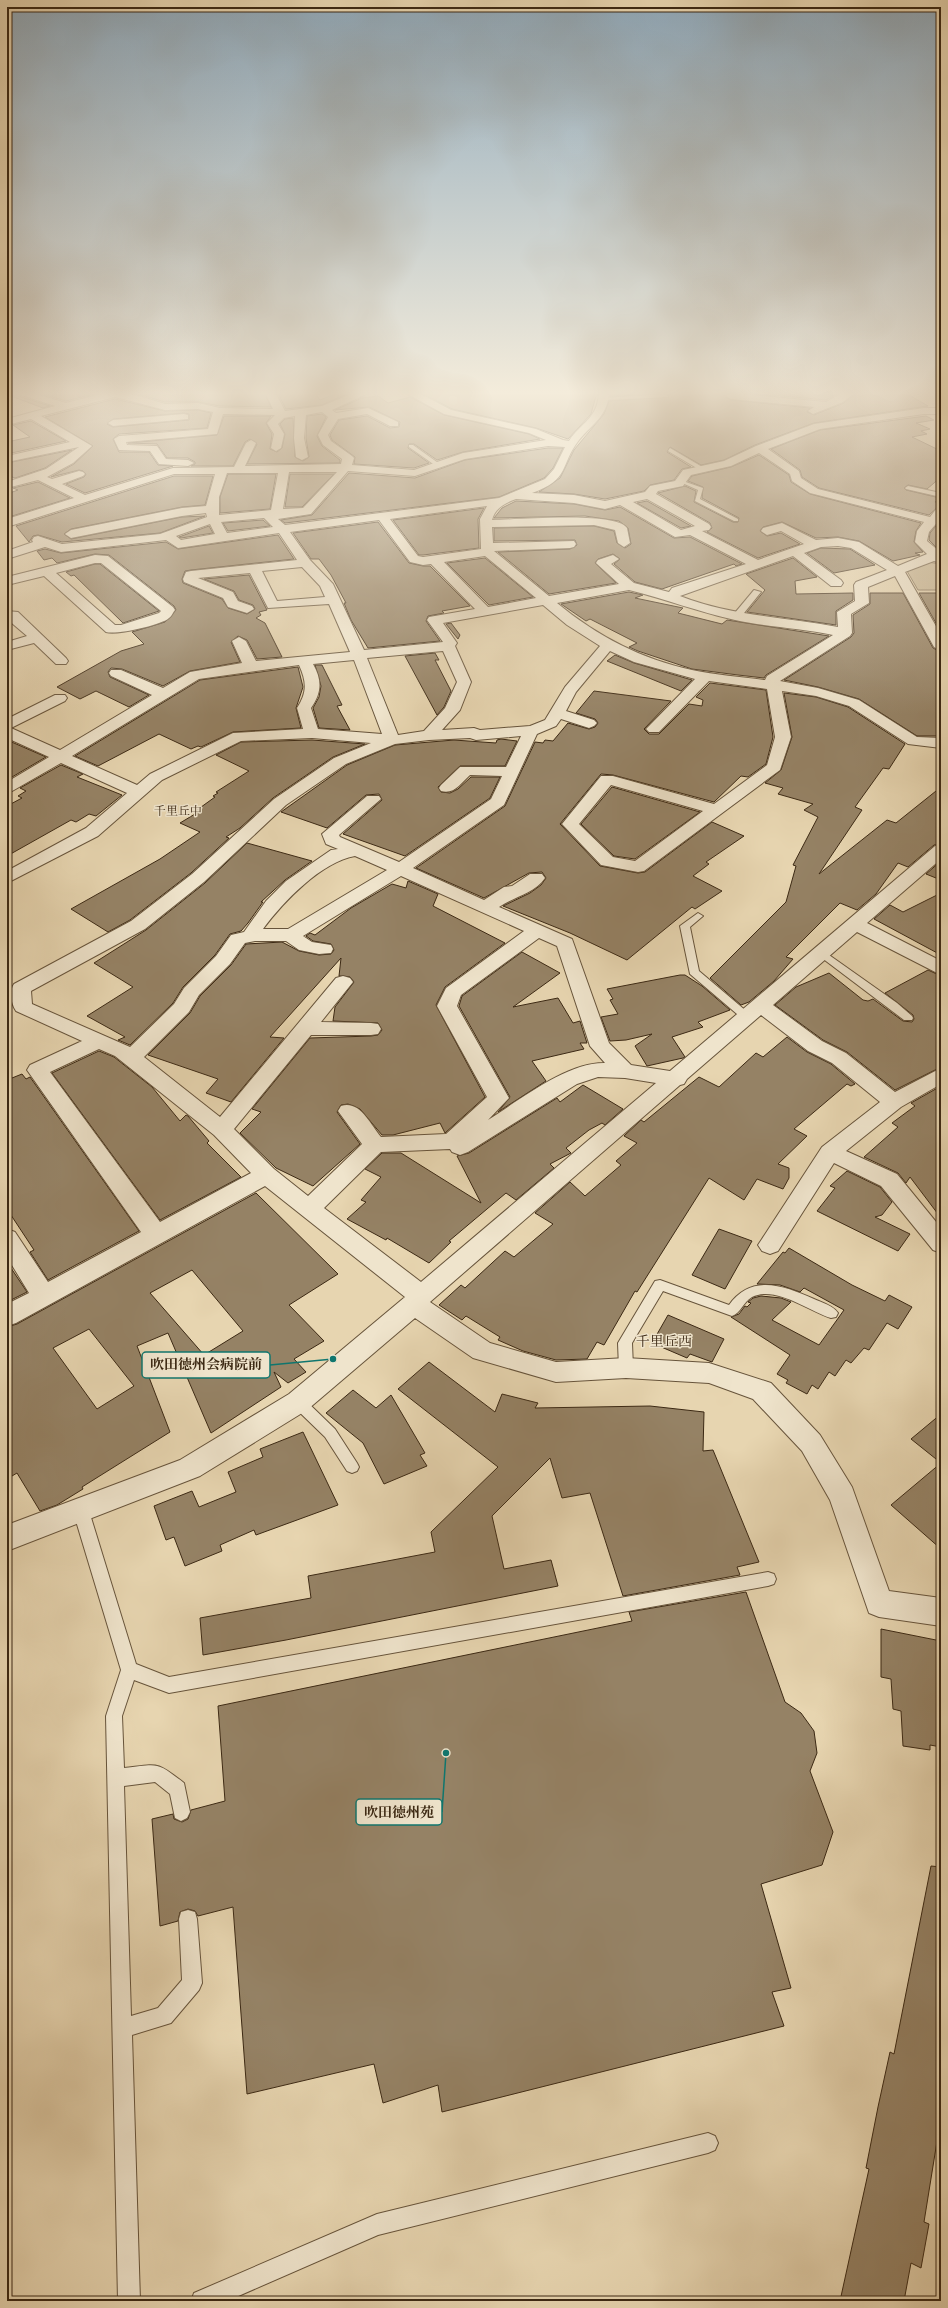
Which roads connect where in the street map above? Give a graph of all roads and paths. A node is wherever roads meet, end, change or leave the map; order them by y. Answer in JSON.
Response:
{"nodes":[{"id":1,"x":83,"y":500,"type":"edge"},
{"id":2,"x":215,"y":500,"type":"edge"},
{"id":3,"x":279,"y":500,"type":"edge"},
{"id":4,"x":316,"y":500,"type":"edge"},
{"id":5,"x":503,"y":500,"type":"edge"},
{"id":6,"x":578,"y":500,"type":"edge"},
{"id":7,"x":628,"y":500,"type":"edge"},
{"id":8,"x":657,"y":500,"type":"edge"},
{"id":9,"x":697,"y":500,"type":"edge"},
{"id":10,"x":857,"y":500,"type":"edge"},
{"id":11,"x":498,"y":501,"type":"junction"},
{"id":12,"x":622,"y":501,"type":"junction"},
{"id":13,"x":211,"y":514,"type":"junction"},
{"id":14,"x":276,"y":515,"type":"junction"},
{"id":15,"x":382,"y":516,"type":"junction"},
{"id":16,"x":937,"y":516,"type":"edge"},
{"id":17,"x":736,"y":520,"type":"dead end"},
{"id":18,"x":7,"y":524,"type":"edge"},
{"id":19,"x":486,"y":524,"type":"junction"},
{"id":20,"x":283,"y":530,"type":"junction"},
{"id":21,"x":767,"y":530,"type":"dead end"},
{"id":22,"x":692,"y":531,"type":"junction"},
{"id":23,"x":168,"y":534,"type":"junction"},
{"id":24,"x":223,"y":537,"type":"junction"},
{"id":25,"x":740,"y":541,"type":"dead end"},
{"id":26,"x":44,"y":543,"type":"junction"},
{"id":27,"x":624,"y":543,"type":"dead end"},
{"id":28,"x":178,"y":544,"type":"junction"},
{"id":29,"x":570,"y":544,"type":"dead end"},
{"id":30,"x":814,"y":545,"type":"junction"},
{"id":31,"x":722,"y":546,"type":"junction"},
{"id":32,"x":140,"y":548,"type":"dead end"},
{"id":33,"x":488,"y":549,"type":"junction"},
{"id":34,"x":794,"y":551,"type":"junction"},
{"id":35,"x":192,"y":553,"type":"dead end"},
{"id":36,"x":7,"y":555,"type":"edge"},
{"id":37,"x":938,"y":557,"type":"edge"},
{"id":38,"x":99,"y":559,"type":"junction"},
{"id":39,"x":613,"y":559,"type":"dead end"},
{"id":40,"x":435,"y":560,"type":"junction"},
{"id":41,"x":755,"y":563,"type":"junction"},
{"id":42,"x":305,"y":564,"type":"junction"},
{"id":43,"x":254,"y":568,"type":"junction"},
{"id":44,"x":898,"y":571,"type":"junction"},
{"id":45,"x":47,"y":572,"type":"junction"},
{"id":46,"x":7,"y":581,"type":"edge"},
{"id":47,"x":836,"y":583,"type":"dead end"},
{"id":48,"x":629,"y":586,"type":"junction"},
{"id":49,"x":757,"y":592,"type":"dead end"},
{"id":50,"x":672,"y":597,"type":"junction"},
{"id":51,"x":333,"y":600,"type":"junction"},
{"id":52,"x":545,"y":601,"type":"junction"},
{"id":53,"x":247,"y":608,"type":"dead end"},
{"id":54,"x":485,"y":611,"type":"junction"},
{"id":55,"x":7,"y":615,"type":"edge"},
{"id":56,"x":737,"y":616,"type":"junction"},
{"id":57,"x":845,"y":633,"type":"junction"},
{"id":58,"x":37,"y":638,"type":"junction"},
{"id":59,"x":239,"y":641,"type":"dead end"},
{"id":60,"x":608,"y":644,"type":"junction"},
{"id":61,"x":7,"y":646,"type":"edge"},
{"id":62,"x":448,"y":646,"type":"junction"},
{"id":63,"x":941,"y":647,"type":"edge"},
{"id":64,"x":359,"y":655,"type":"junction"},
{"id":65,"x":61,"y":661,"type":"dead end"},
{"id":66,"x":304,"y":661,"type":"junction"},
{"id":67,"x":251,"y":666,"type":"junction"},
{"id":68,"x":116,"y":672,"type":"dead end"},
{"id":69,"x":706,"y":676,"type":"junction"},
{"id":70,"x":775,"y":685,"type":"junction"},
{"id":71,"x":163,"y":694,"type":"junction"},
{"id":72,"x":60,"y":698,"type":"dead end"},
{"id":73,"x":558,"y":713,"type":"junction"},
{"id":74,"x":589,"y":723,"type":"dead end"},
{"id":75,"x":7,"y":725,"type":"edge"},
{"id":76,"x":654,"y":729,"type":"dead end"},
{"id":77,"x":531,"y":731,"type":"junction"},
{"id":78,"x":7,"y":732,"type":"edge"},
{"id":79,"x":312,"y":733,"type":"junction"},
{"id":80,"x":429,"y":735,"type":"junction"},
{"id":81,"x":392,"y":740,"type":"junction"},
{"id":82,"x":941,"y":743,"type":"edge"},
{"id":83,"x":59,"y":757,"type":"junction"},
{"id":84,"x":512,"y":772,"type":"junction"},
{"id":85,"x":447,"y":788,"type":"dead end"},
{"id":86,"x":7,"y":789,"type":"edge"},
{"id":87,"x":138,"y":792,"type":"junction"},
{"id":88,"x":718,"y":810,"type":"junction"},
{"id":89,"x":380,"y":814,"type":"dead end"},
{"id":90,"x":313,"y":833,"type":"dead end"},
{"id":91,"x":330,"y":834,"type":"junction"},
{"id":92,"x":941,"y":850,"type":"edge"},
{"id":93,"x":356,"y":851,"type":"junction"},
{"id":94,"x":400,"y":869,"type":"junction"},
{"id":95,"x":7,"y":878,"type":"edge"},
{"id":96,"x":536,"y":878,"type":"dead end"},
{"id":97,"x":486,"y":907,"type":"junction"},
{"id":98,"x":698,"y":916,"type":"dead end"},
{"id":99,"x":855,"y":924,"type":"junction"},
{"id":100,"x":538,"y":930,"type":"junction"},
{"id":101,"x":255,"y":935,"type":"junction"},
{"id":102,"x":292,"y":935,"type":"junction"},
{"id":103,"x":324,"y":949,"type":"dead end"},
{"id":104,"x":822,"y":954,"type":"junction"},
{"id":105,"x":941,"y":969,"type":"edge"},
{"id":106,"x":346,"y":989,"type":"dead end"},
{"id":107,"x":15,"y":1001,"type":"edge"},
{"id":108,"x":755,"y":1012,"type":"junction"},
{"id":109,"x":908,"y":1018,"type":"dead end"},
{"id":110,"x":306,"y":1028,"type":"junction"},
{"id":111,"x":371,"y":1029,"type":"dead end"},
{"id":112,"x":99,"y":1041,"type":"junction"},
{"id":113,"x":131,"y":1058,"type":"junction"},
{"id":114,"x":625,"y":1071,"type":"junction"},
{"id":115,"x":941,"y":1075,"type":"edge"},
{"id":116,"x":676,"y":1079,"type":"junction"},
{"id":117,"x":894,"y":1102,"type":"junction"},
{"id":118,"x":349,"y":1111,"type":"dead end"},
{"id":119,"x":222,"y":1130,"type":"junction"},
{"id":120,"x":452,"y":1141,"type":"junction"},
{"id":121,"x":375,"y":1145,"type":"junction"},
{"id":122,"x":830,"y":1152,"type":"junction"},
{"id":123,"x":266,"y":1175,"type":"junction"},
{"id":124,"x":308,"y":1208,"type":"junction"},
{"id":125,"x":936,"y":1232,"type":"edge"},
{"id":126,"x":156,"y":1235,"type":"junction"},
{"id":127,"x":7,"y":1238,"type":"edge"},
{"id":128,"x":770,"y":1245,"type":"dead end"},
{"id":129,"x":44,"y":1296,"type":"junction"},
{"id":130,"x":418,"y":1300,"type":"junction"},
{"id":131,"x":832,"y":1313,"type":"dead end"},
{"id":132,"x":7,"y":1316,"type":"edge"},
{"id":133,"x":626,"y":1368,"type":"junction"},
{"id":134,"x":298,"y":1402,"type":"junction"},
{"id":135,"x":352,"y":1467,"type":"dead end"},
{"id":136,"x":81,"y":1511,"type":"junction"},
{"id":137,"x":7,"y":1538,"type":"edge"},
{"id":138,"x":768,"y":1579,"type":"dead end"},
{"id":139,"x":941,"y":1612,"type":"edge"},
{"id":140,"x":129,"y":1670,"type":"junction"},
{"id":141,"x":117,"y":1778,"type":"junction"},
{"id":142,"x":181,"y":1812,"type":"dead end"},
{"id":143,"x":188,"y":1919,"type":"dead end"},
{"id":144,"x":122,"y":2028,"type":"junction"},
{"id":145,"x":708,"y":2143,"type":"dead end"},
{"id":146,"x":129,"y":2301,"type":"edge"},
{"id":147,"x":202,"y":2301,"type":"edge"}],
"edges":[{"from":1,"to":18,"type":"street"},
{"from":2,"to":13,"type":"street"},
{"from":3,"to":14,"type":"street"},
{"from":4,"to":14,"type":"street"},
{"from":5,"to":11,"type":"street"},
{"from":6,"to":12,"type":"street"},
{"from":7,"to":12,"type":"street"},
{"from":8,"to":22,"type":"street"},
{"from":9,"to":17,"type":"lane"},
{"from":10,"to":16,"type":"street"},
{"from":11,"to":15,"type":"street"},
{"from":11,"to":19,"type":"street"},
{"from":12,"to":22,"type":"street"},
{"from":13,"to":14,"type":"street"},
{"from":13,"to":23,"type":"street"},
{"from":13,"to":24,"type":"street"},
{"from":13,"to":26,"type":"street"},
{"from":14,"to":20,"type":"street"},
{"from":15,"to":20,"type":"street"},
{"from":15,"to":40,"type":"street"},
{"from":16,"to":37,"type":"street"},
{"from":19,"to":27,"type":"street"},
{"from":19,"to":33,"type":"street"},
{"from":20,"to":24,"type":"street"},
{"from":20,"to":42,"type":"street"},
{"from":21,"to":30,"type":"street"},
{"from":22,"to":31,"type":"street"},
{"from":23,"to":26,"type":"street"},
{"from":23,"to":28,"type":"street"},
{"from":24,"to":28,"type":"street"},
{"from":25,"to":31,"type":"street"},
{"from":26,"to":36,"type":"street"},
{"from":28,"to":35,"type":"street"},
{"from":29,"to":33,"type":"street"},
{"from":30,"to":34,"type":"street"},
{"from":30,"to":44,"type":"street"},
{"from":31,"to":41,"type":"street"},
{"from":32,"to":38,"type":"street"},
{"from":33,"to":40,"type":"street"},
{"from":33,"to":52,"type":"street"},
{"from":34,"to":41,"type":"street"},
{"from":34,"to":47,"type":"street"},
{"from":37,"to":44,"type":"street"},
{"from":38,"to":45,"type":"street"},
{"from":38,"to":45,"type":"street"},
{"from":39,"to":48,"type":"street"},
{"from":40,"to":54,"type":"street"},
{"from":41,"to":50,"type":"street"},
{"from":42,"to":43,"type":"street"},
{"from":42,"to":51,"type":"street"},
{"from":43,"to":51,"type":"street"},
{"from":43,"to":53,"type":"street"},
{"from":44,"to":57,"type":"street"},
{"from":44,"to":63,"type":"street"},
{"from":45,"to":46,"type":"street"},
{"from":48,"to":50,"type":"street"},
{"from":48,"to":52,"type":"street"},
{"from":49,"to":56,"type":"lane"},
{"from":50,"to":56,"type":"street"},
{"from":51,"to":64,"type":"street"},
{"from":52,"to":54,"type":"street"},
{"from":52,"to":60,"type":"street"},
{"from":54,"to":62,"type":"street"},
{"from":55,"to":58,"type":"street"},
{"from":56,"to":57,"type":"street"},
{"from":57,"to":70,"type":"street"},
{"from":58,"to":61,"type":"street"},
{"from":58,"to":65,"type":"street"},
{"from":59,"to":67,"type":"street"},
{"from":60,"to":69,"type":"street"},
{"from":60,"to":73,"type":"street"},
{"from":62,"to":64,"type":"street"},
{"from":62,"to":80,"type":"street"},
{"from":64,"to":66,"type":"street"},
{"from":64,"to":81,"type":"street"},
{"from":66,"to":67,"type":"street"},
{"from":66,"to":79,"type":"street"},
{"from":67,"to":71,"type":"street"},
{"from":68,"to":71,"type":"street"},
{"from":69,"to":70,"type":"street"},
{"from":69,"to":76,"type":"street"},
{"from":70,"to":82,"type":"street"},
{"from":70,"to":88,"type":"street"},
{"from":71,"to":83,"type":"street"},
{"from":72,"to":75,"type":"street"},
{"from":73,"to":74,"type":"street"},
{"from":73,"to":77,"type":"street"},
{"from":77,"to":80,"type":"street"},
{"from":77,"to":84,"type":"street"},
{"from":78,"to":83,"type":"street"},
{"from":79,"to":81,"type":"street"},
{"from":79,"to":87,"type":"street"},
{"from":80,"to":81,"type":"street"},
{"from":81,"to":107,"type":"street"},
{"from":83,"to":86,"type":"street"},
{"from":83,"to":87,"type":"street"},
{"from":84,"to":85,"type":"street"},
{"from":84,"to":94,"type":"street"},
{"from":87,"to":95,"type":"street"},
{"from":88,"to":88,"type":"street"},
{"from":89,"to":91,"type":"street"},
{"from":90,"to":91,"type":"street"},
{"from":91,"to":93,"type":"street"},
{"from":92,"to":99,"type":"street"},
{"from":93,"to":94,"type":"street"},
{"from":93,"to":101,"type":"street"},
{"from":94,"to":97,"type":"street"},
{"from":94,"to":102,"type":"street"},
{"from":96,"to":97,"type":"street"},
{"from":97,"to":100,"type":"street"},
{"from":98,"to":108,"type":"lane"},
{"from":99,"to":104,"type":"street"},
{"from":99,"to":105,"type":"street"},
{"from":100,"to":114,"type":"street"},
{"from":100,"to":120,"type":"street"},
{"from":101,"to":102,"type":"street"},
{"from":101,"to":113,"type":"street"},
{"from":102,"to":103,"type":"street"},
{"from":104,"to":108,"type":"street"},
{"from":104,"to":109,"type":"lane"},
{"from":106,"to":110,"type":"street"},
{"from":107,"to":112,"type":"street"},
{"from":108,"to":116,"type":"street"},
{"from":108,"to":117,"type":"street"},
{"from":110,"to":111,"type":"street"},
{"from":110,"to":119,"type":"street"},
{"from":112,"to":113,"type":"street"},
{"from":112,"to":126,"type":"street"},
{"from":113,"to":119,"type":"street"},
{"from":114,"to":116,"type":"street"},
{"from":114,"to":120,"type":"street"},
{"from":115,"to":117,"type":"street"},
{"from":116,"to":130,"type":"street"},
{"from":117,"to":122,"type":"street"},
{"from":118,"to":121,"type":"street"},
{"from":119,"to":123,"type":"street"},
{"from":120,"to":121,"type":"street"},
{"from":121,"to":124,"type":"street"},
{"from":122,"to":125,"type":"street"},
{"from":122,"to":128,"type":"street"},
{"from":123,"to":124,"type":"street"},
{"from":123,"to":126,"type":"street"},
{"from":124,"to":130,"type":"street"},
{"from":126,"to":129,"type":"street"},
{"from":127,"to":129,"type":"street"},
{"from":129,"to":132,"type":"street"},
{"from":130,"to":133,"type":"street"},
{"from":130,"to":134,"type":"street"},
{"from":131,"to":133,"type":"lane"},
{"from":133,"to":139,"type":"street"},
{"from":134,"to":135,"type":"lane"},
{"from":134,"to":136,"type":"street"},
{"from":136,"to":137,"type":"street"},
{"from":136,"to":140,"type":"lane"},
{"from":138,"to":140,"type":"lane"},
{"from":140,"to":141,"type":"lane"},
{"from":141,"to":142,"type":"lane"},
{"from":141,"to":144,"type":"lane"},
{"from":143,"to":144,"type":"lane"},
{"from":144,"to":146,"type":"lane"},
{"from":145,"to":147,"type":"lane"}]}
